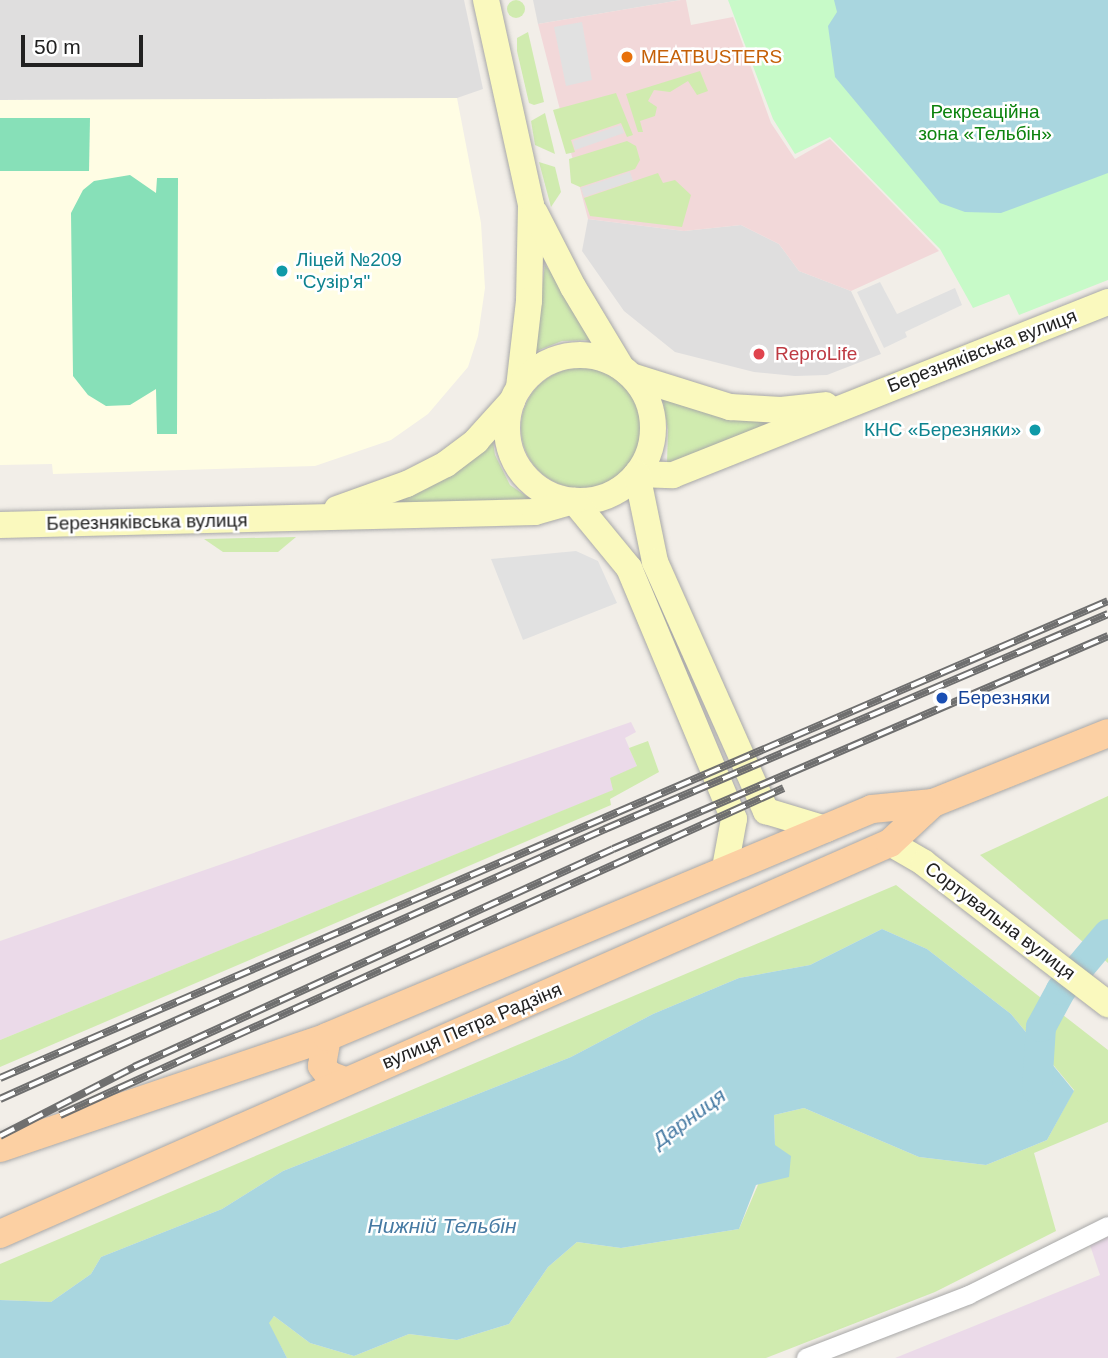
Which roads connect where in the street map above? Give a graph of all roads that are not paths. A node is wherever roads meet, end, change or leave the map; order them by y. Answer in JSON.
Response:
{"nodes":[{"id":1,"x":486,"y":0,"type":"edge"},
{"id":2,"x":531,"y":205,"type":"junction"},
{"id":3,"x":1108,"y":302,"type":"edge"},
{"id":4,"x":628,"y":372,"type":"junction"},
{"id":5,"x":516,"y":394,"type":"junction"},
{"id":6,"x":856,"y":400,"type":"junction"},
{"id":7,"x":637,"y":474,"type":"junction"},
{"id":8,"x":673,"y":475,"type":"junction"},
{"id":9,"x":574,"y":501,"type":"junction"},
{"id":10,"x":535,"y":512,"type":"junction"},
{"id":11,"x":295,"y":519,"type":"junction"},
{"id":12,"x":0,"y":525,"type":"edge"},
{"id":13,"x":650,"y":542,"type":"junction"},
{"id":14,"x":614,"y":546,"type":"junction"},
{"id":15,"x":1108,"y":733,"type":"edge"},
{"id":16,"x":933,"y":803,"type":"junction"},
{"id":17,"x":825,"y":829,"type":"junction"},
{"id":18,"x":890,"y":843,"type":"junction"},
{"id":19,"x":725,"y":868,"type":"junction"},
{"id":20,"x":1108,"y":1004,"type":"edge"},
{"id":21,"x":327,"y":1037,"type":"junction"},
{"id":22,"x":345,"y":1081,"type":"junction"},
{"id":23,"x":0,"y":1148,"type":"edge"},
{"id":24,"x":1108,"y":1226,"type":"edge"},
{"id":25,"x":0,"y":1234,"type":"edge"},
{"id":26,"x":806,"y":1358,"type":"edge"}],
"edges":[{"from":1,"to":2,"type":"street"},
{"from":2,"to":4,"type":"street"},
{"from":2,"to":5,"type":"street"},
{"from":3,"to":6,"type":"street","name":"Березняківська вулиця"},
{"from":4,"to":5,"type":"street"},
{"from":4,"to":6,"type":"street","name":"Березняківська вулиця"},
{"from":4,"to":7,"type":"street"},
{"from":5,"to":9,"type":"street"},
{"from":5,"to":11,"type":"street","name":"Березняківська вулиця"},
{"from":6,"to":8,"type":"street","name":"Березняківська вулиця"},
{"from":7,"to":8,"type":"street","name":"Березняківська вулиця"},
{"from":7,"to":9,"type":"street"},
{"from":7,"to":13,"type":"street"},
{"from":8,"to":13,"type":"street"},
{"from":9,"to":10,"type":"street","name":"Березняківська вулиця"},
{"from":9,"to":14,"type":"street"},
{"from":10,"to":11,"type":"street","name":"Березняківська вулиця"},
{"from":10,"to":14,"type":"street"},
{"from":11,"to":12,"type":"street","name":"Березняківська вулиця"},
{"from":13,"to":17,"type":"street"},
{"from":14,"to":19,"type":"street"},
{"from":15,"to":16,"type":"main road","name":"вулиця Петра Радзіня"},
{"from":16,"to":17,"type":"main road","name":"вулиця Петра Радзіня"},
{"from":16,"to":18,"type":"main road","name":"вулиця Петра Радзіня"},
{"from":17,"to":19,"type":"main road","name":"вулиця Петра Радзіня"},
{"from":18,"to":20,"type":"street","name":"Сортувальна вулиця"},
{"from":18,"to":22,"type":"main road","name":"вулиця Петра Радзіня"},
{"from":19,"to":21,"type":"main road","name":"вулиця Петра Радзіня"},
{"from":21,"to":22,"type":"main road"},
{"from":21,"to":23,"type":"main road","name":"вулиця Петра Радзіня"},
{"from":22,"to":25,"type":"main road","name":"вулиця Петра Радзіня"},
{"from":24,"to":26,"type":"street"}]}
